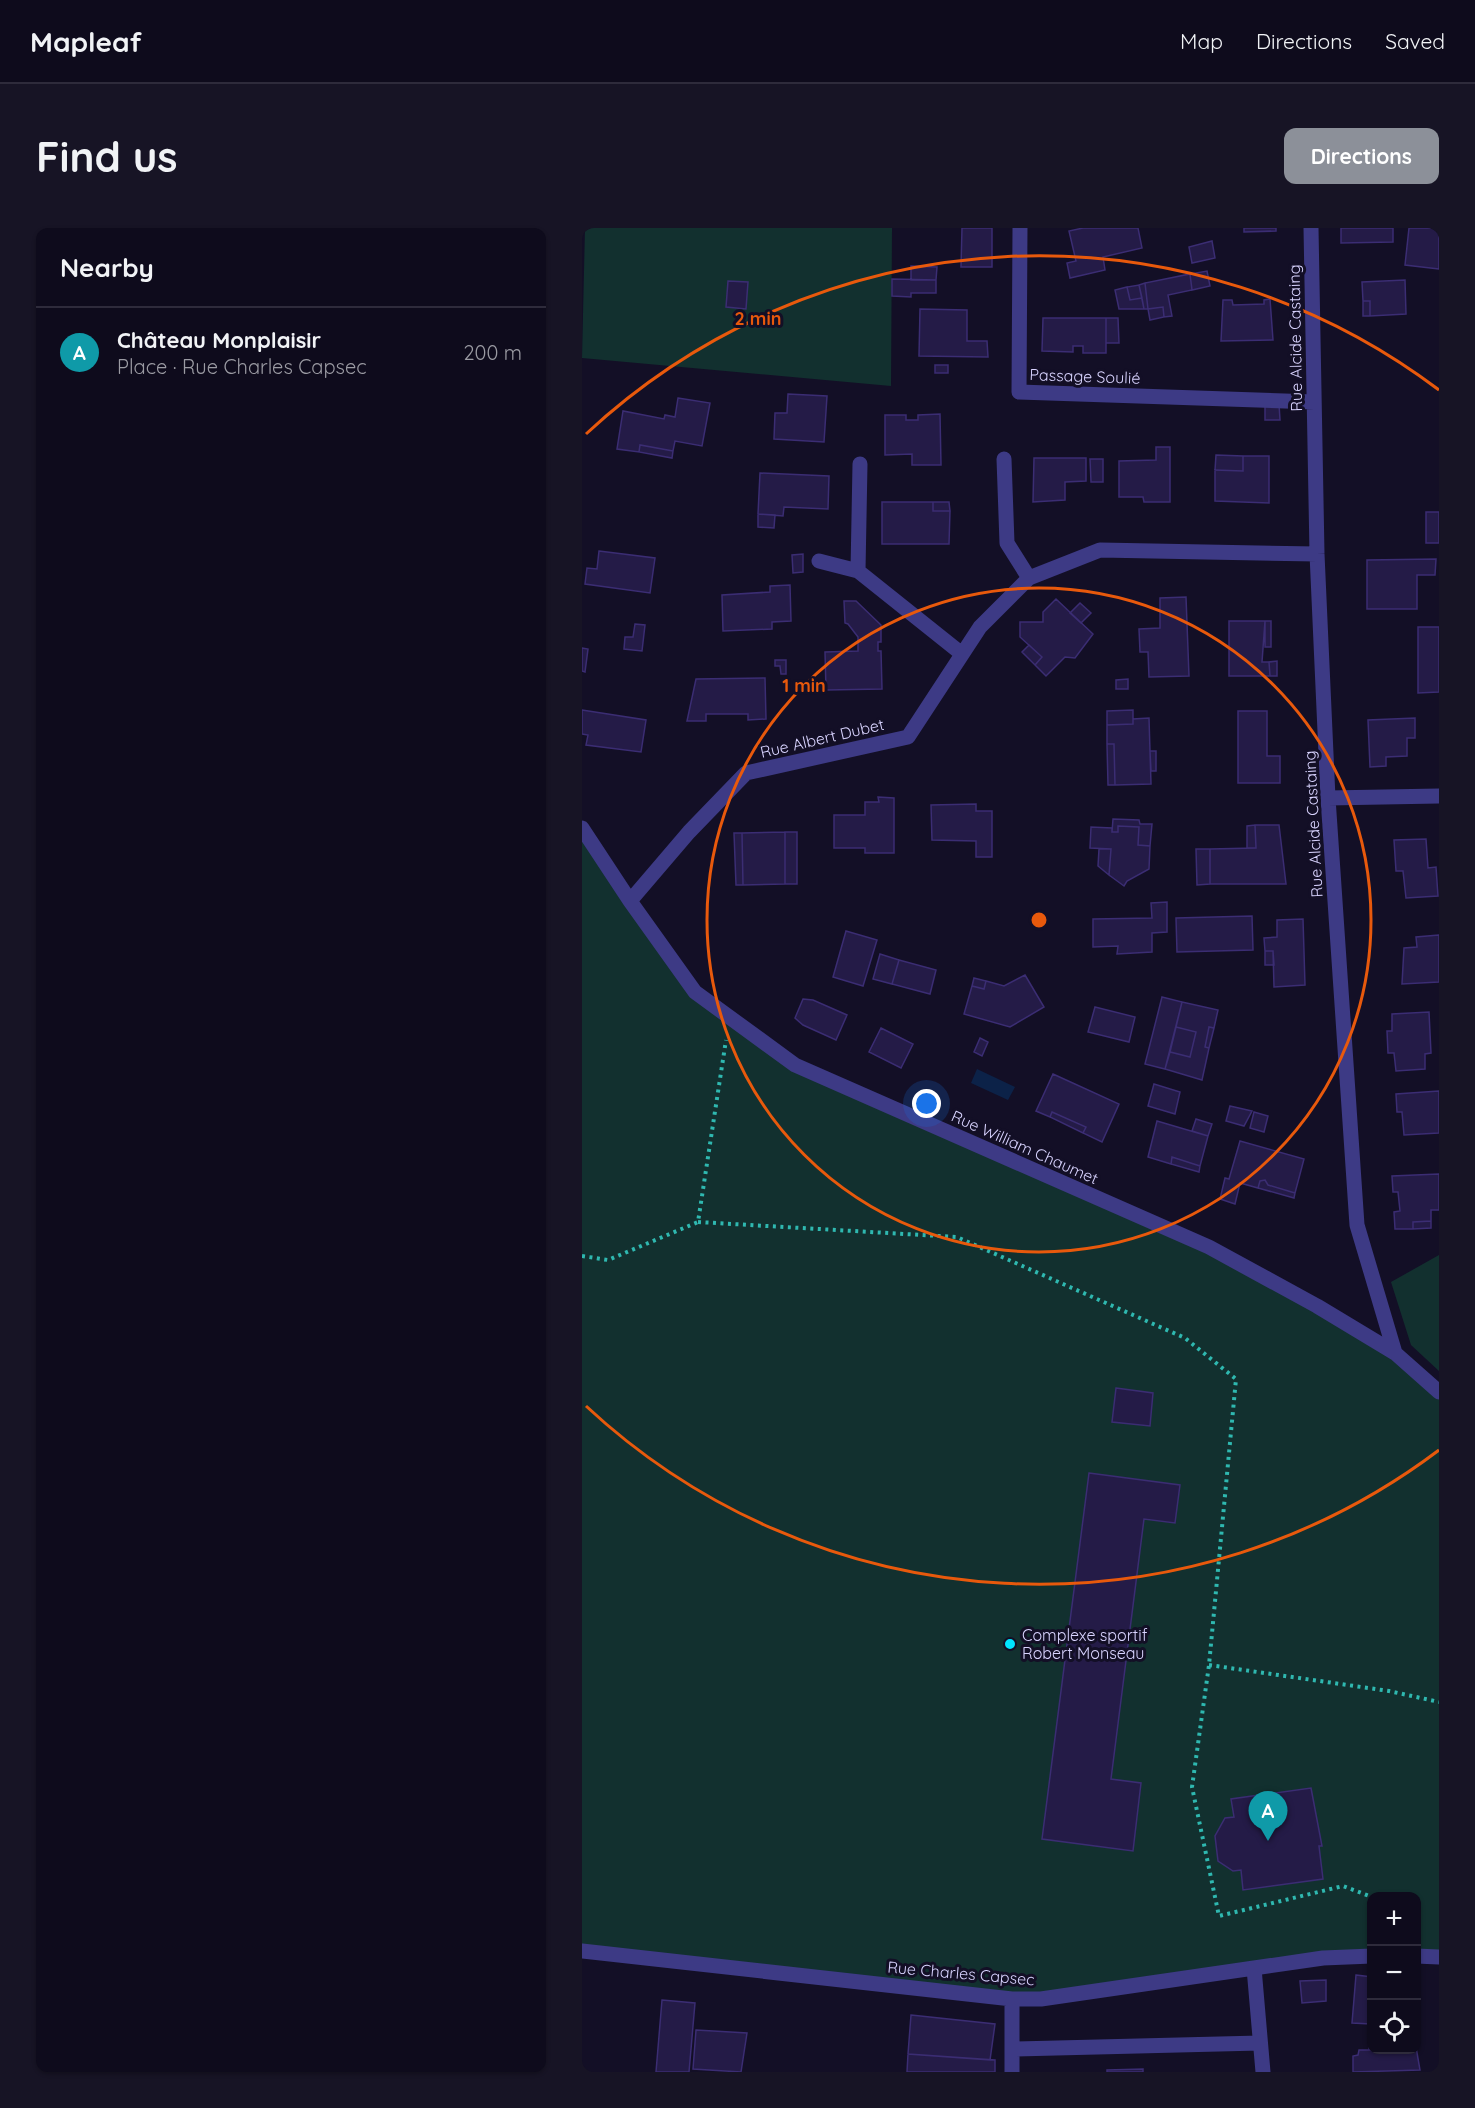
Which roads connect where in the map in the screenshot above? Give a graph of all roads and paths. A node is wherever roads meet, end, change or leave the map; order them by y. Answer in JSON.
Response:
{"nodes":[{"id":1,"x":1020,"y":228,"type":"edge"},
{"id":2,"x":1311,"y":228,"type":"edge"},
{"id":3,"x":1314,"y":402,"type":"junction"},
{"id":4,"x":1004,"y":459,"type":"dead end"},
{"id":5,"x":860,"y":464,"type":"dead end"},
{"id":6,"x":1317,"y":554,"type":"junction"},
{"id":7,"x":819,"y":561,"type":"dead end"},
{"id":8,"x":858,"y":571,"type":"junction"},
{"id":9,"x":1029,"y":578,"type":"junction"},
{"id":10,"x":962,"y":654,"type":"junction"},
{"id":11,"x":1439,"y":796,"type":"edge"},
{"id":12,"x":1328,"y":798,"type":"junction"},
{"id":13,"x":582,"y":828,"type":"edge"},
{"id":14,"x":630,"y":902,"type":"junction"},
{"id":15,"x":732,"y":1019,"type":"junction"},
{"id":16,"x":698,"y":1222,"type":"junction"},
{"id":17,"x":582,"y":1256,"type":"edge"},
{"id":18,"x":1395,"y":1353,"type":"junction"},
{"id":19,"x":1439,"y":1392,"type":"edge"},
{"id":20,"x":1209,"y":1665,"type":"junction"},
{"id":21,"x":1439,"y":1702,"type":"edge"},
{"id":22,"x":1367,"y":1896,"type":"edge"},
{"id":23,"x":582,"y":1951,"type":"edge"},
{"id":24,"x":1367,"y":1956,"type":"edge"},
{"id":25,"x":1421,"y":1956,"type":"edge"},
{"id":26,"x":1439,"y":1957,"type":"edge"},
{"id":27,"x":1254,"y":1968,"type":"junction"},
{"id":28,"x":1012,"y":1999,"type":"junction"},
{"id":29,"x":1260,"y":2043,"type":"junction"},
{"id":30,"x":1012,"y":2049,"type":"junction"},
{"id":31,"x":1012,"y":2072,"type":"edge"},
{"id":32,"x":1263,"y":2072,"type":"edge"}],
"edges":[{"from":1,"to":3,"type":"street","name":"Passage Soulié"},
{"from":2,"to":3,"type":"street","name":"Rue Alcide Castaing"},
{"from":3,"to":6,"type":"street","name":"Rue Alcide Castaing"},
{"from":4,"to":9,"type":"street"},
{"from":5,"to":8,"type":"street"},
{"from":6,"to":9,"type":"street","name":"Rue Albert Dubet"},
{"from":6,"to":12,"type":"street","name":"Rue Alcide Castaing"},
{"from":7,"to":8,"type":"street"},
{"from":8,"to":10,"type":"street"},
{"from":9,"to":10,"type":"street","name":"Rue Albert Dubet"},
{"from":10,"to":14,"type":"street","name":"Rue Albert Dubet"},
{"from":11,"to":12,"type":"street"},
{"from":12,"to":18,"type":"street","name":"Rue Alcide Castaing"},
{"from":13,"to":14,"type":"street","name":"Rue William Chaumet"},
{"from":14,"to":15,"type":"street","name":"Rue William Chaumet"},
{"from":15,"to":16,"type":"path"},
{"from":15,"to":18,"type":"street","name":"Rue William Chaumet"},
{"from":16,"to":17,"type":"path"},
{"from":16,"to":20,"type":"path"},
{"from":18,"to":19,"type":"street"},
{"from":20,"to":21,"type":"path"},
{"from":20,"to":22,"type":"path"},
{"from":23,"to":28,"type":"street","name":"Rue Charles Capsec"},
{"from":24,"to":27,"type":"street","name":"Rue Charles Capsec"},
{"from":25,"to":26,"type":"street"},
{"from":27,"to":28,"type":"street","name":"Rue Charles Capsec"},
{"from":27,"to":29,"type":"street"},
{"from":28,"to":30,"type":"street"},
{"from":29,"to":30,"type":"street"},
{"from":29,"to":32,"type":"street"},
{"from":30,"to":31,"type":"street"}]}
